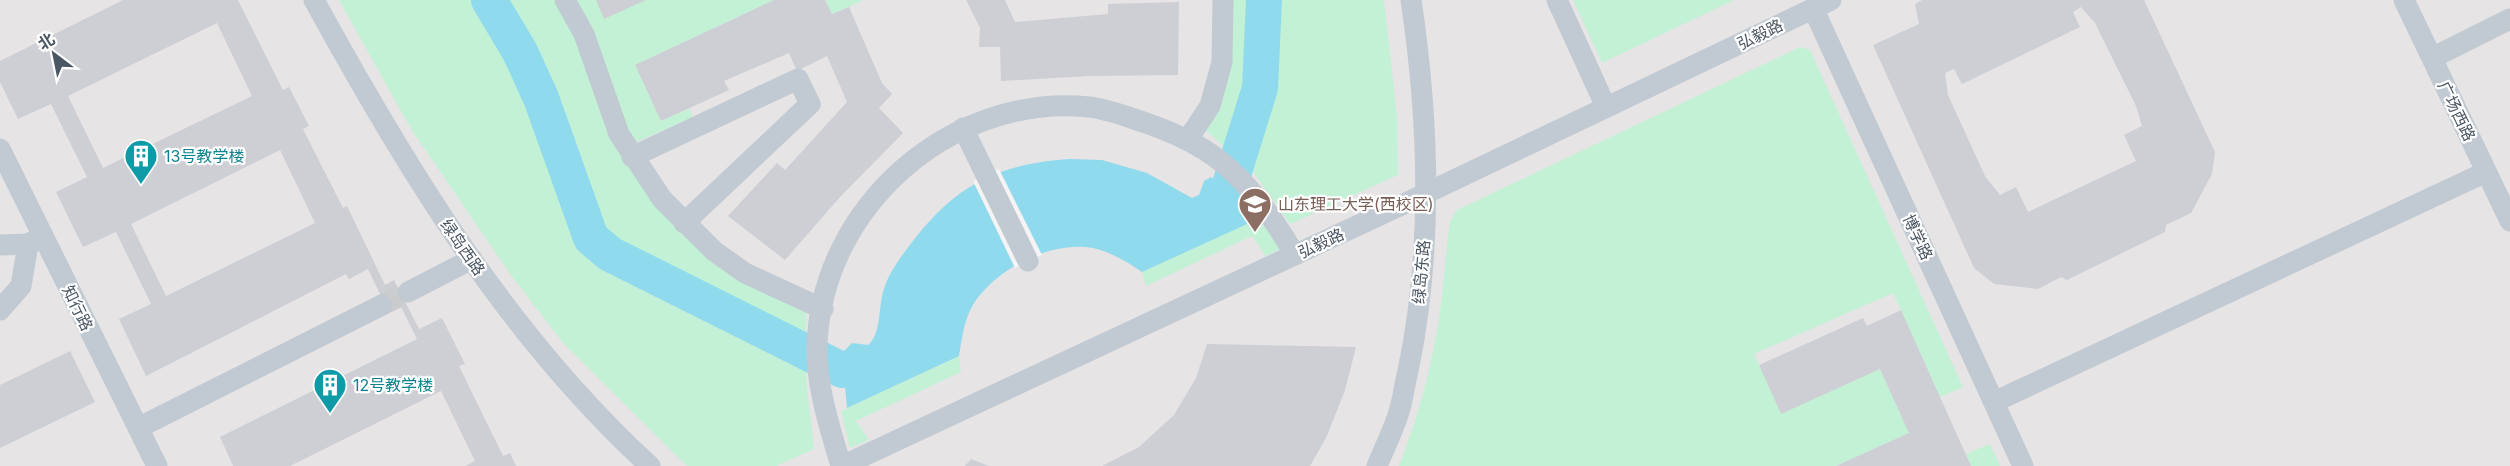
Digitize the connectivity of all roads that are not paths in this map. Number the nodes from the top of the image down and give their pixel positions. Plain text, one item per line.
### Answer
1 (314, 0) edge
2 (565, 0) edge
3 (1223, 0) edge
4 (1411, 0) edge
5 (1557, 0) edge
6 (2404, 0) edge
7 (1822, 4) edge
8 (2510, 19) edge
9 (2432, 58) junction
10 (1606, 107) junction
11 (963, 128) junction
12 (1188, 139) junction
13 (0, 149) edge
14 (632, 157) junction
15 (2486, 172) junction
16 (1424, 195) junction
17 (2510, 221) edge
18 (684, 223) junction
19 (35, 240) junction
20 (0, 245) edge
21 (1295, 255) junction
22 (472, 259) junction
23 (1028, 261) dead end
24 (408, 292) tunnel mouth
25 (382, 305) tunnel mouth
26 (823, 309) junction
27 (0, 310) edge
28 (1994, 402) junction
29 (138, 428) junction
30 (157, 466) edge
31 (650, 466) edge
32 (841, 466) edge
33 (1377, 466) edge
34 (2023, 466) edge

1 - 22 street, 绿岛西路
2 - 14 street
3 - 12 street
4 - 16 street, 绿岛东路
5 - 10 street
6 - 9 street, 广场西路
7 - 10 street, 弘毅路
7 - 28 street, 博学路
8 - 9 street
9 - 15 street, 广场西路
10 - 16 street, 弘毅路
11 - 12 street
11 - 23 street
11 - 26 street
12 - 21 street
13 - 19 street, 知行路
14 - 18 street
14 - 18 street
15 - 17 street, 广场西路
15 - 28 street
16 - 21 street, 弘毅路
16 - 33 street, 绿岛东路
18 - 26 street
19 - 20 street
19 - 27 street
19 - 29 street, 知行路
21 - 32 street, 弘毅路
22 - 24 street
22 - 31 street, 绿岛西路
25 - 29 street
26 - 32 street
28 - 34 street, 博学路
29 - 30 street, 知行路

